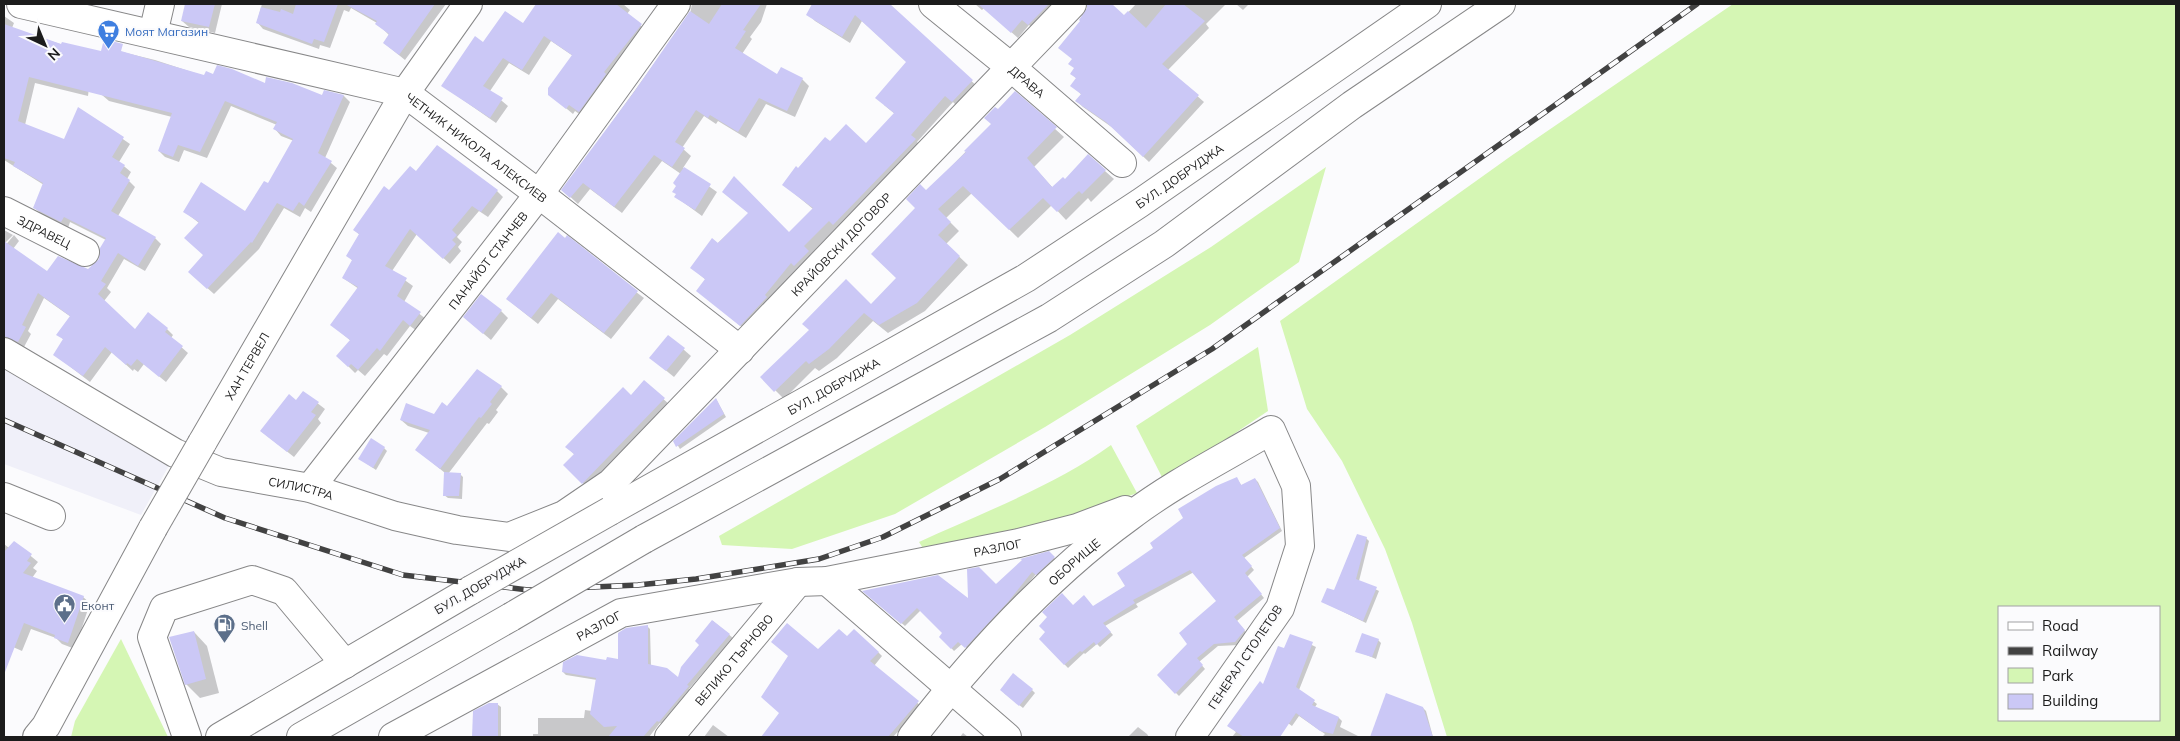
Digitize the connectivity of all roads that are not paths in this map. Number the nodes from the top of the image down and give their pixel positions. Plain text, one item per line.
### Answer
1 (21, 4) edge
2 (160, 4) edge
3 (468, 4) edge
4 (676, 4) edge
5 (933, 4) edge
6 (1072, 4) edge
7 (1501, 4) edge
8 (1423, 5) edge
9 (153, 34) junction
10 (1012, 68) junction
11 (405, 93) junction
12 (1122, 163) dead end
13 (540, 194) junction
14 (4, 211) edge
15 (85, 252) dead end
16 (740, 350) junction
17 (4, 352) edge
18 (1271, 430) joint
19 (611, 483) joint
20 (310, 488) junction
21 (1163, 495) junction
22 (4, 497) edge
23 (51, 516) dead end
24 (827, 581) junction
25 (798, 582) junction
26 (345, 664) junction
27 (311, 684) junction
28 (950, 688) junction
29 (330, 721) junction
30 (37, 737) edge
31 (187, 737) edge
32 (220, 737) edge
33 (301, 737) edge
34 (393, 737) edge
35 (669, 737) edge
36 (912, 737) edge
37 (1007, 737) edge
38 (1190, 737) edge

1 - 9 street, ЧЕТНИК НИКОЛА АЛЕКСИЕВ
2 - 9 street
3 - 11 street, ХАН ТЕРВЕЛ
4 - 13 street, ПАНАЙОТ СТАНЧЕВ
5 - 10 street, ДРАВА
6 - 10 street, КРАЙОВСКИ ДОГОВОР
7 - 29 street, bridge
8 - 26 street, БУЛ. ДОБРУДЖА, bridge
9 - 11 street, ЧЕТНИК НИКОЛА АЛЕКСИЕВ
10 - 12 street, ДРАВА
10 - 16 street, КРАЙОВСКИ ДОГОВОР
11 - 13 street, ЧЕТНИК НИКОЛА АЛЕКСИЕВ
11 - 30 street, ХАН ТЕРВЕЛ, bridge
13 - 16 street, ЧЕТНИК НИКОЛА АЛЕКСИЕВ
13 - 20 street, ПАНАЙОТ СТАНЧЕВ
14 - 15 street, ЗДРАВЕЦ
16 - 19 street, КРАЙОВСКИ ДОГОВОР
17 - 20 street, СИЛИСТРА
18 - 21 street, ОБОРИЩЕ
18 - 38 street, ГЕНЕРАЛ СТОЛЕТОВ
19 - 20 street, СИЛИСТРА
21 - 24 street, РАЗЛОГ
21 - 28 street, ОБОРИЩЕ
22 - 23 street
24 - 25 street, РАЗЛОГ
24 - 28 street
25 - 34 street, РАЗЛОГ
25 - 35 street, ВЕЛИКО ТЪРНОВО
26 - 27 street, БУЛ. ДОБРУДЖА
26 - 31 street
27 - 29 street
27 - 32 street, БУЛ. ДОБРУДЖА
28 - 36 street, ОБОРИЩЕ
28 - 37 street
29 - 33 street

